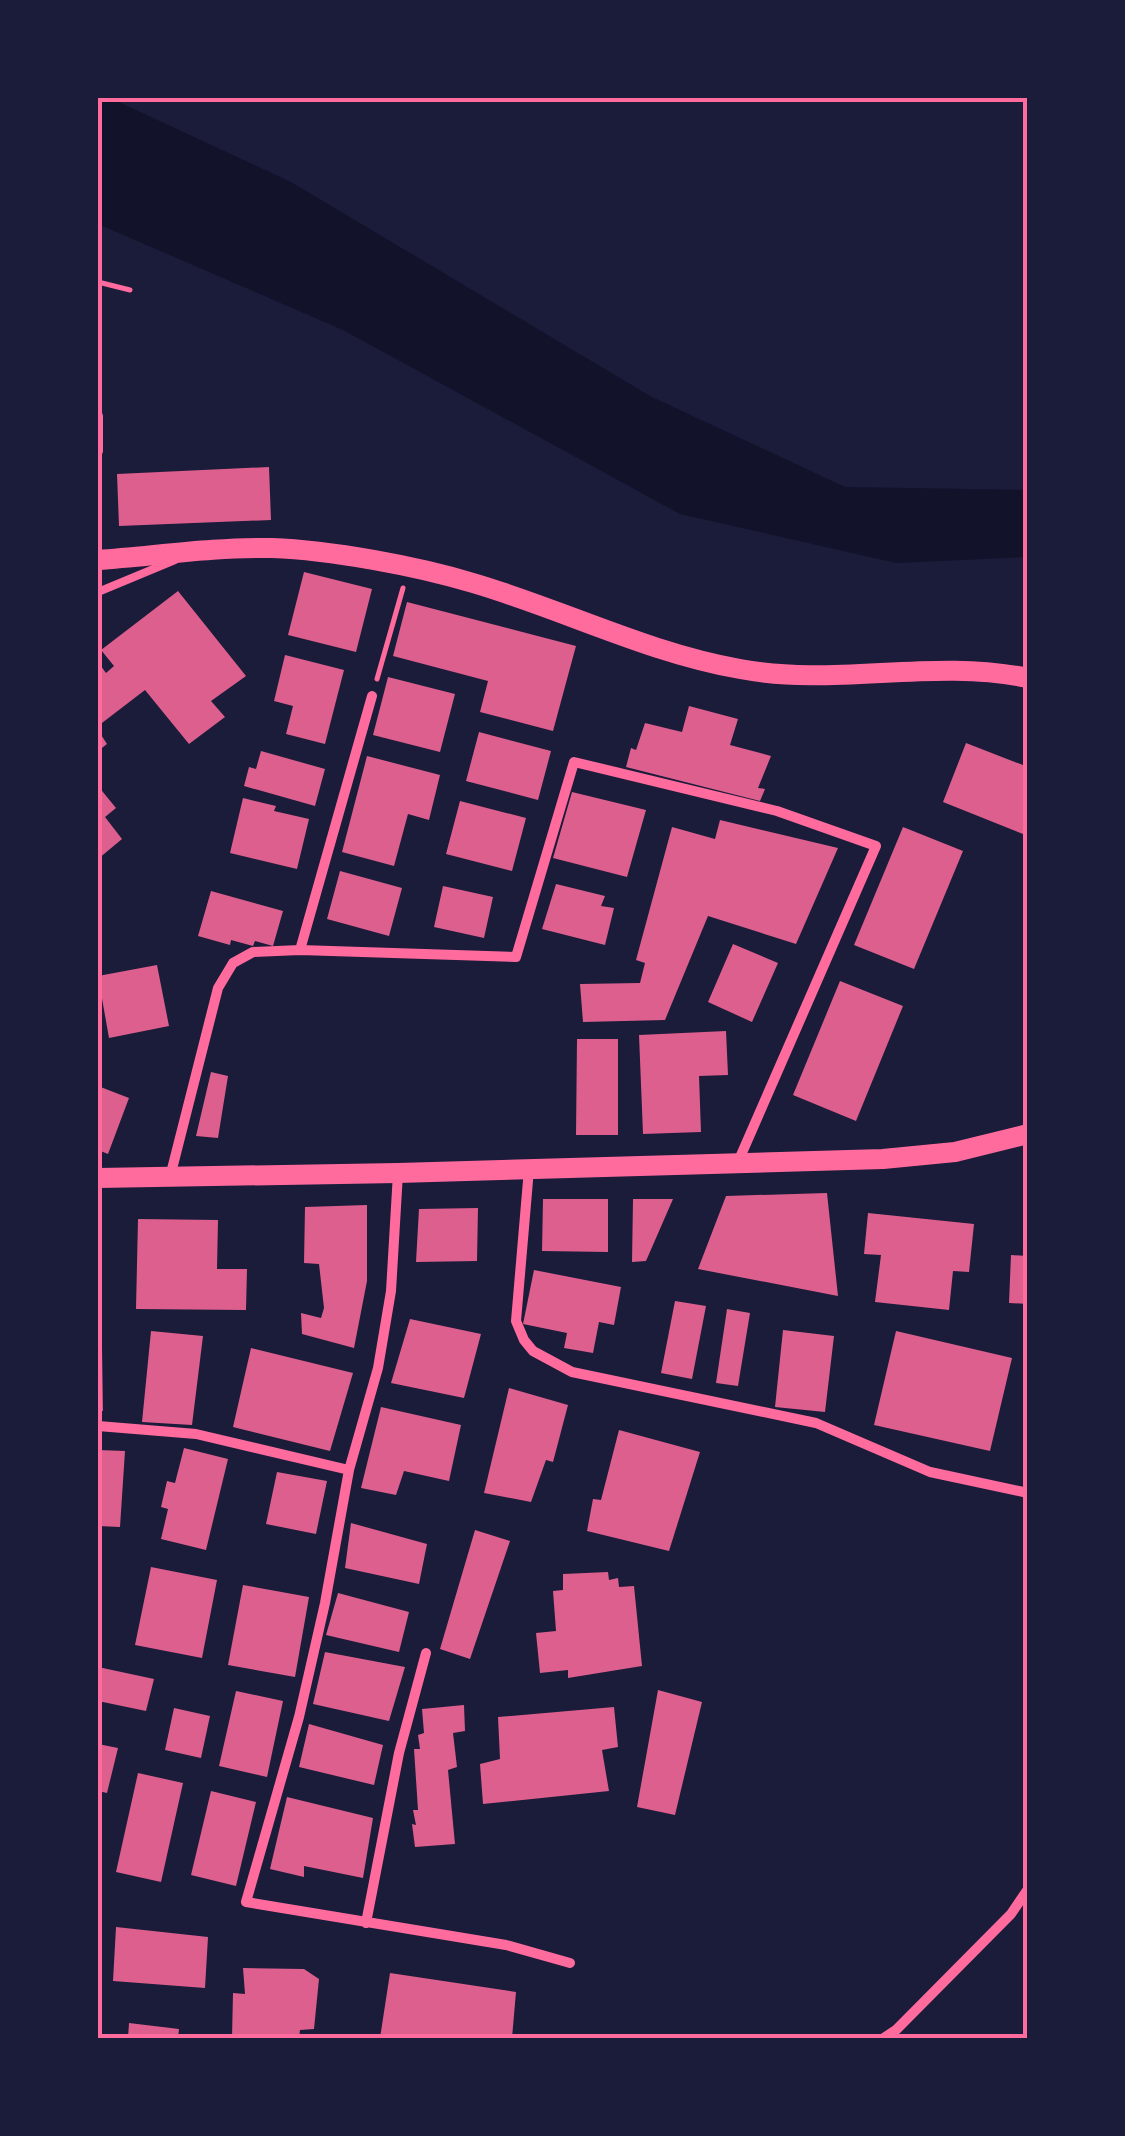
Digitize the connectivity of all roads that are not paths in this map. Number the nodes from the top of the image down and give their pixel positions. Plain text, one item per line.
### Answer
1 (98, 416) edge
2 (98, 451) edge
3 (193, 552) junction
4 (98, 560) edge
5 (98, 592) edge
6 (1028, 678) edge
7 (372, 696) road end
8 (300, 950) junction
9 (1028, 1134) edge
10 (738, 1163) junction
11 (529, 1169) junction
12 (398, 1173) junction
13 (170, 1177) junction
14 (98, 1178) edge
15 (98, 1426) edge
16 (349, 1470) junction
17 (1028, 1493) edge
18 (426, 1653) dead end
19 (1028, 1890) edge
20 (366, 1923) junction
21 (570, 1963) dead end
22 (884, 2038) edge

1 - 2 street
3 - 4 main road
3 - 5 lane
3 - 6 main road
7 - 8 street
8 - 10 street
8 - 13 street
9 - 10 main road
10 - 11 main road
11 - 12 main road
11 - 17 street
12 - 13 main road
12 - 16 street
13 - 14 main road
15 - 16 street
16 - 20 street
18 - 20 street
19 - 22 street
20 - 21 street

